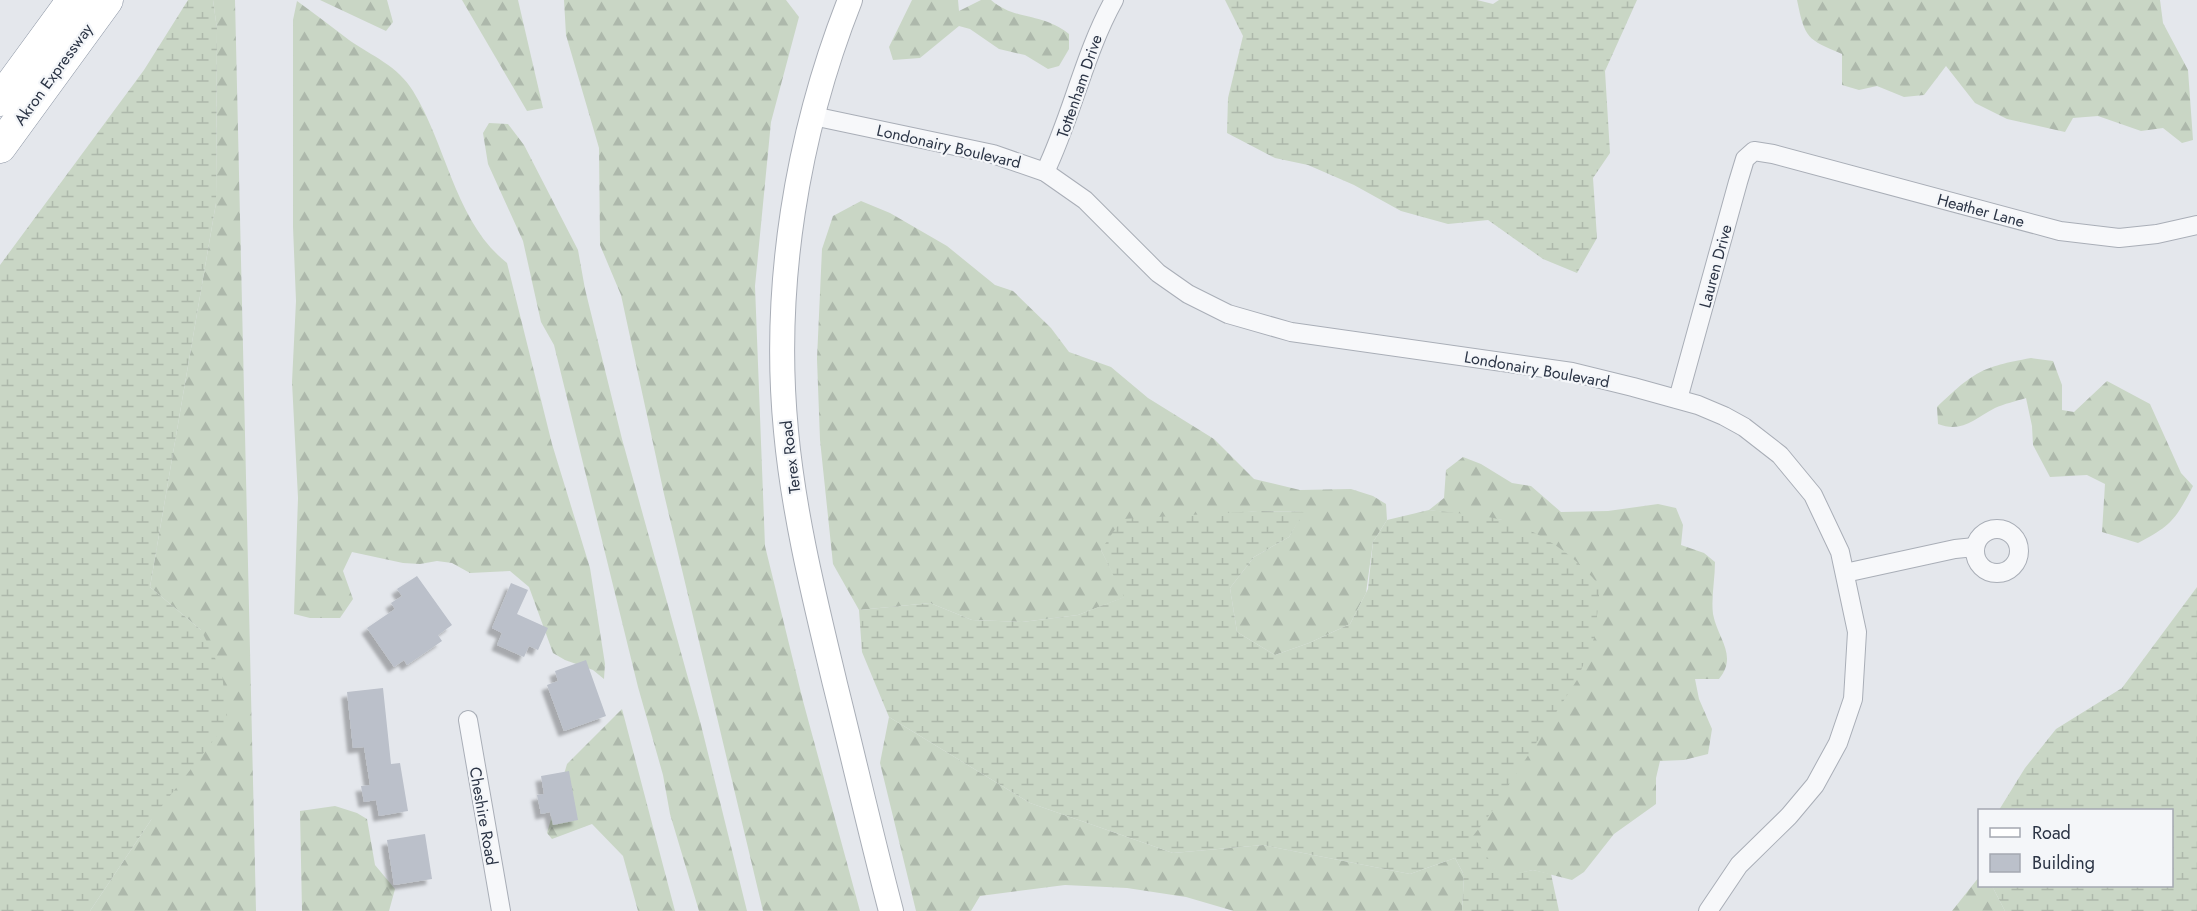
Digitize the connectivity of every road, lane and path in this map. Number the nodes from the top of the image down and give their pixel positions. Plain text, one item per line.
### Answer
1 (73, 0) edge
2 (107, 0) edge
3 (850, 0) edge
4 (1114, 0) edge
5 (0, 100) edge
6 (813, 116) junction
7 (0, 147) edge
8 (1769, 153) joint
9 (1045, 172) junction
10 (2197, 225) edge
11 (1678, 399) junction
12 (1975, 548) dead end
13 (1845, 573) junction
14 (468, 720) dead end
15 (501, 911) edge
16 (891, 911) edge
17 (1708, 911) edge

1 - 5 highway, Akron Expressway
2 - 7 highway, Akron Expressway
3 - 6 main road, Terex Road
4 - 9 street, Tottenham Drive
6 - 9 street, Londonairy Boulevard
6 - 16 main road, Terex Road
8 - 10 street, Heather Lane
8 - 11 street, Lauren Drive
9 - 11 street, Londonairy Boulevard
11 - 13 street, Londonairy Boulevard
12 - 13 street
13 - 17 street, Londonairy Boulevard
14 - 15 street, Cheshire Road

